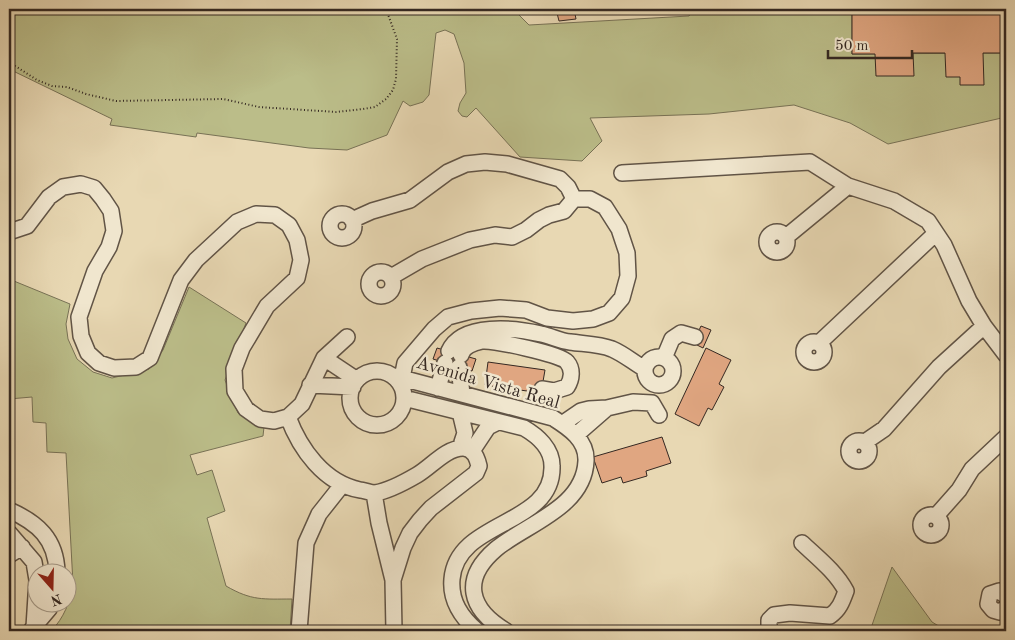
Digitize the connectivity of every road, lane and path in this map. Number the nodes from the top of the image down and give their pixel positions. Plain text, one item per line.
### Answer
1 (386, 9) edge
2 (9, 62) edge
3 (622, 173) dead end
4 (848, 186) junction
5 (574, 199) junction
6 (352, 220) dead end
7 (9, 232) edge
8 (936, 233) junction
9 (786, 237) dead end
10 (391, 277) dead end
11 (984, 326) junction
12 (508, 328) junction
13 (483, 335) junction
14 (347, 337) dead end
15 (694, 337) dead end
16 (819, 343) dead end
17 (509, 345) junction
18 (1006, 354) edge
19 (324, 358) junction
20 (664, 358) junction
21 (453, 362) junction
22 (645, 369) junction
23 (403, 378) junction
24 (355, 383) junction
25 (310, 385) junction
26 (438, 388) junction
27 (542, 389) dead end
28 (462, 394) junction
29 (404, 398) junction
30 (460, 412) junction
31 (659, 415) dead end
32 (288, 416) junction
33 (585, 418) junction
34 (498, 422) junction
35 (562, 424) junction
36 (576, 435) junction
37 (1006, 437) edge
38 (865, 442) dead end
39 (468, 449) junction
40 (342, 485) junction
41 (374, 493) junction
42 (9, 510) edge
43 (936, 516) dead end
44 (509, 521) junction
45 (523, 532) junction
46 (9, 533) edge
47 (802, 543) dead end
48 (22, 547) junction
49 (9, 555) edge
50 (56, 562) edge
51 (393, 580) junction
52 (1006, 593) edge
53 (1006, 608) edge
54 (46, 612) edge
55 (32, 629) edge
56 (299, 631) edge
57 (394, 631) edge
58 (477, 631) edge
59 (506, 631) edge
60 (769, 631) edge

1 - 2 path
3 - 4 street
4 - 8 street
4 - 9 street
5 - 6 street
5 - 10 street
5 - 23 street
7 - 32 street
8 - 11 street
8 - 16 street
11 - 18 street
11 - 38 street
12 - 13 street
12 - 17 street
12 - 22 street
13 - 17 street
13 - 21 street
14 - 19 street
15 - 20 street
17 - 27 street
19 - 24 street
19 - 25 street
20 - 22 street
20 - 22 street
21 - 26 street
21 - 28 street
23 - 24 street
23 - 26 street, Avenida Vista Real
23 - 29 street
24 - 25 street
24 - 29 street
25 - 32 street
26 - 28 street, Avenida Vista Real
28 - 35 street, Avenida Vista Real
29 - 30 street, Avenida Vista Real
30 - 34 street, Avenida Vista Real
30 - 39 street
31 - 33 street
32 - 40 street
33 - 35 street
33 - 36 street
34 - 39 street
34 - 44 street, Avenida Vista Real
35 - 36 street, Avenida Vista Real
36 - 45 street, Avenida Vista Real
37 - 43 street
39 - 41 street
39 - 51 street
40 - 41 street
40 - 56 street
41 - 51 street
42 - 50 street
44 - 45 street
44 - 58 street, Avenida Vista Real
45 - 59 street, Avenida Vista Real
46 - 48 street
47 - 60 street
48 - 49 street
48 - 55 street
51 - 57 street
52 - 53 street
54 - 55 street

